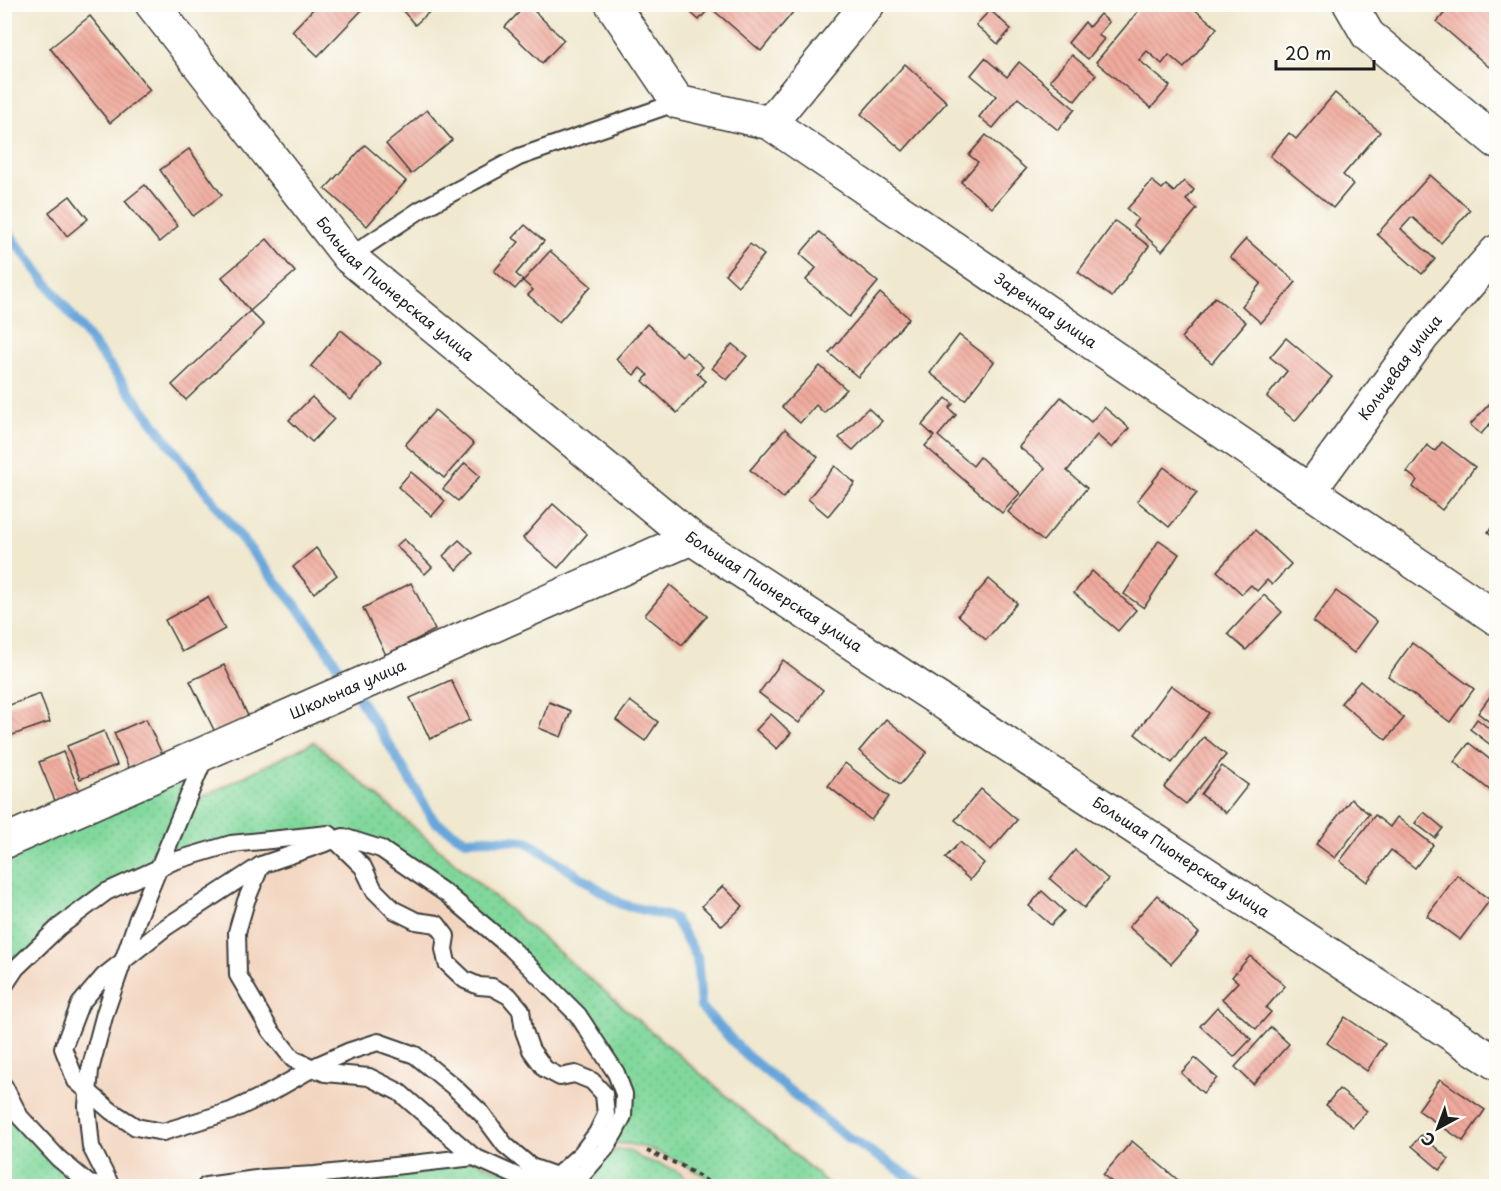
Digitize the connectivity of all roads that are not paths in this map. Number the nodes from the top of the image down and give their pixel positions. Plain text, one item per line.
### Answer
1 (152, 4) edge
2 (612, 4) edge
3 (868, 4) edge
4 (1350, 4) edge
5 (678, 102) junction
6 (770, 123) junction
7 (1497, 141) edge
8 (1497, 252) edge
9 (349, 257) junction
10 (1310, 490) junction
11 (691, 538) junction
12 (1497, 618) edge
13 (206, 753) junction
14 (335, 840) junction
15 (4, 842) edge
16 (261, 865) junction
17 (158, 869) junction
18 (123, 961) junction
19 (4, 986) edge
20 (1497, 1063) edge
21 (313, 1068) junction
22 (4, 1086) edge
23 (88, 1091) junction
24 (474, 1157) junction
25 (555, 1176) junction
26 (101, 1186) edge
27 (111, 1186) edge
28 (206, 1186) edge

1 - 9 street, Большая Пионерская улица
2 - 5 street
3 - 6 street
4 - 7 street
5 - 6 street, Заречная улица
5 - 9 lane
6 - 10 street, Заречная улица
8 - 10 street, Кольцевая улица
9 - 11 street, Большая Пионерская улица
10 - 12 street, Заречная улица
11 - 13 street, Школьная улица
11 - 20 street, Большая Пионерская улица
13 - 15 street, Школьная улица
13 - 17 lane
14 - 16 lane
14 - 17 lane
14 - 25 lane
14 - 25 lane
16 - 18 lane
16 - 21 lane
17 - 18 lane
17 - 19 lane
18 - 23 lane
18 - 23 lane
21 - 23 lane
21 - 24 lane
21 - 25 lane
22 - 26 lane
23 - 27 lane
24 - 25 lane
24 - 28 lane

